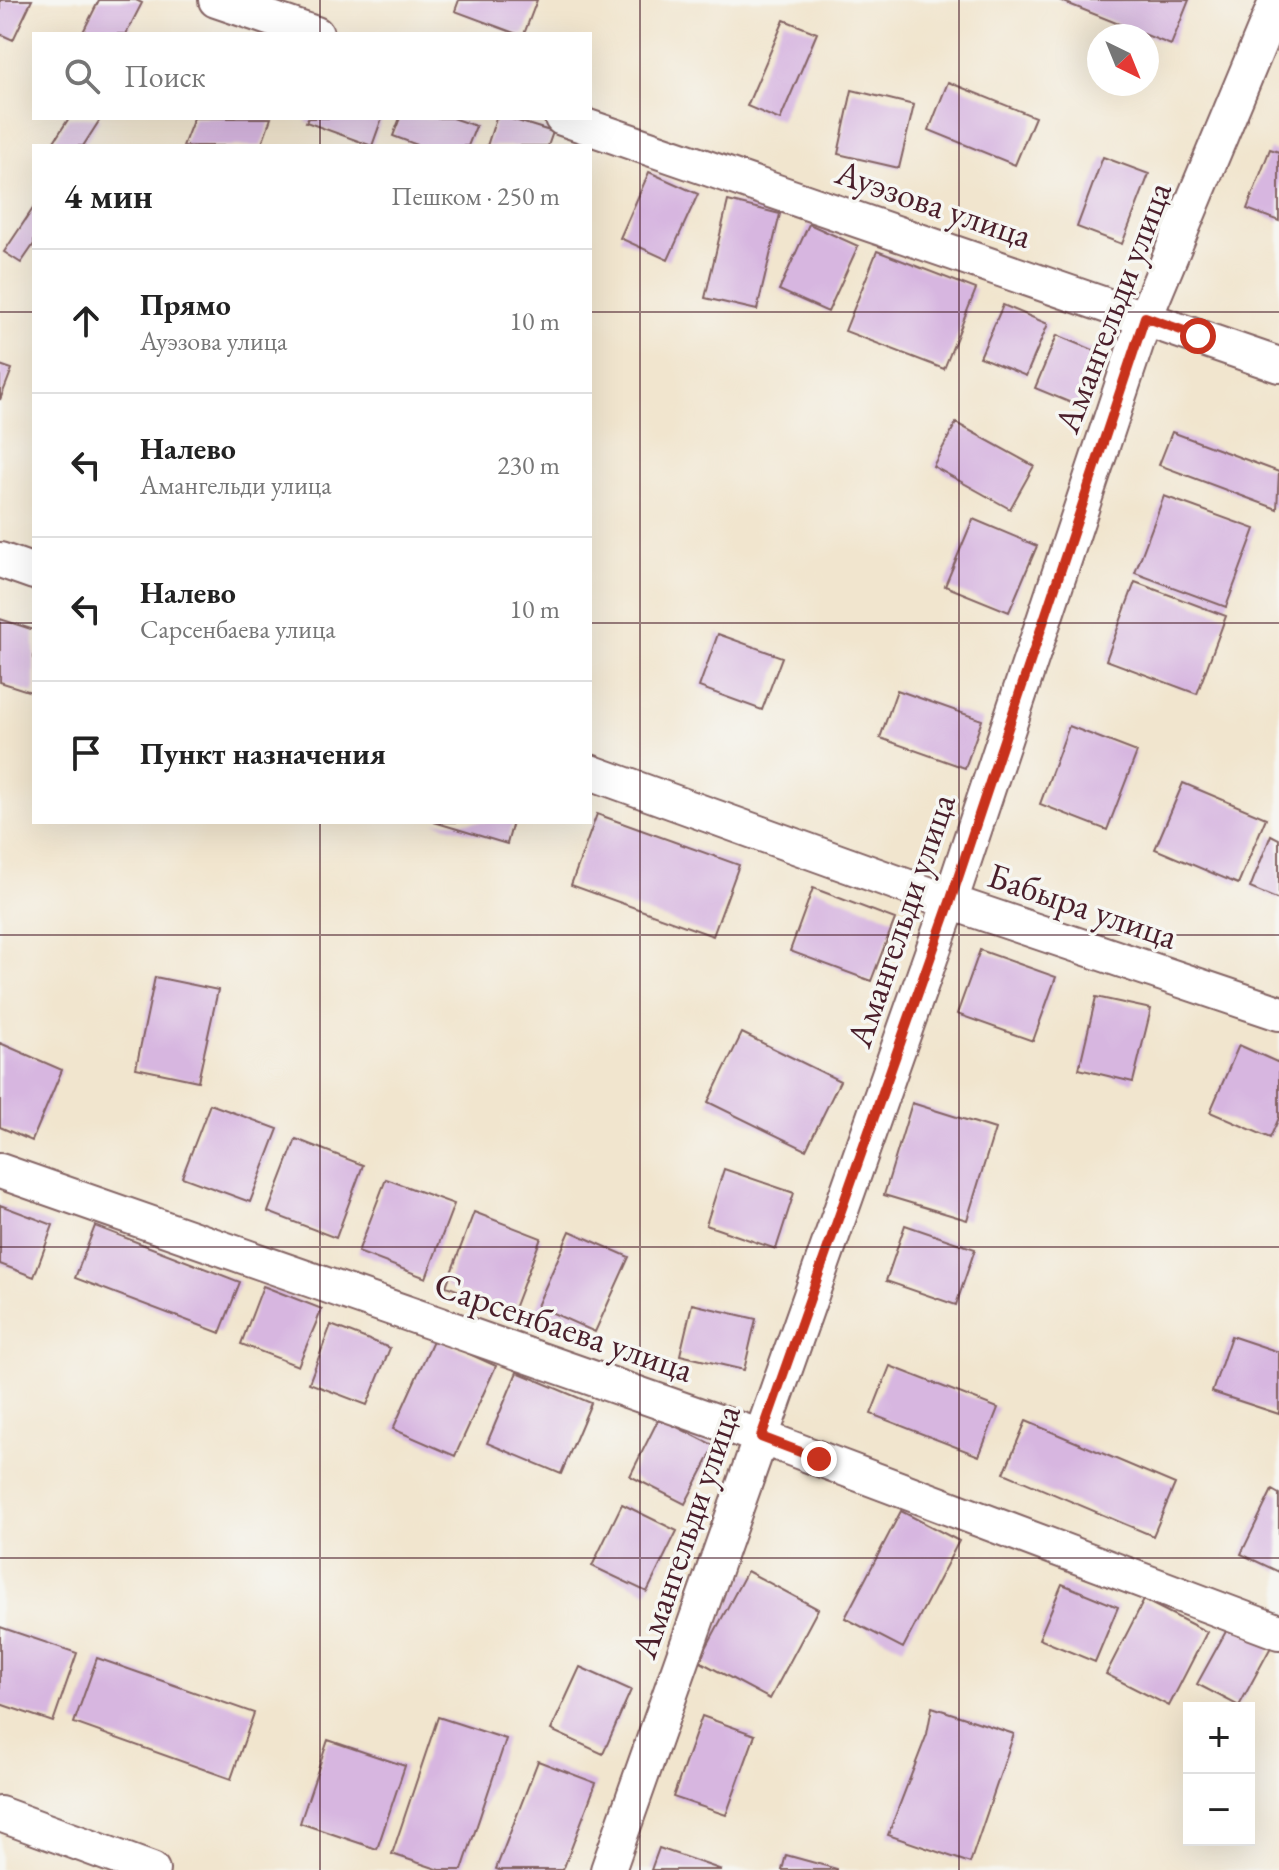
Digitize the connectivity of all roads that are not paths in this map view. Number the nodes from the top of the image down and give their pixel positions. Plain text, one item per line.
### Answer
1 (216, 0) edge
2 (1277, 0) edge
3 (310, 32) edge
4 (568, 120) edge
5 (1145, 317) junction
6 (1279, 365) edge
7 (0, 560) edge
8 (32, 571) edge
9 (592, 773) edge
10 (950, 902) junction
11 (1279, 1013) edge
12 (0, 1171) edge
13 (761, 1437) junction
14 (1279, 1632) edge
15 (0, 1814) edge
16 (152, 1870) edge
17 (608, 1870) edge

1 - 3 street
2 - 5 street, Амангельди улица
4 - 5 street, Ауэзова улица
5 - 6 street, Ауэзова улица
5 - 10 street, Амангельди улица
7 - 8 street
9 - 10 street, Бабыра улица
10 - 11 street, Бабыра улица
10 - 13 street, Амангельди улица
12 - 13 street, Сарсенбаева улица
13 - 14 street, Сарсенбаева улица
13 - 17 street, Амангельди улица
15 - 16 street

